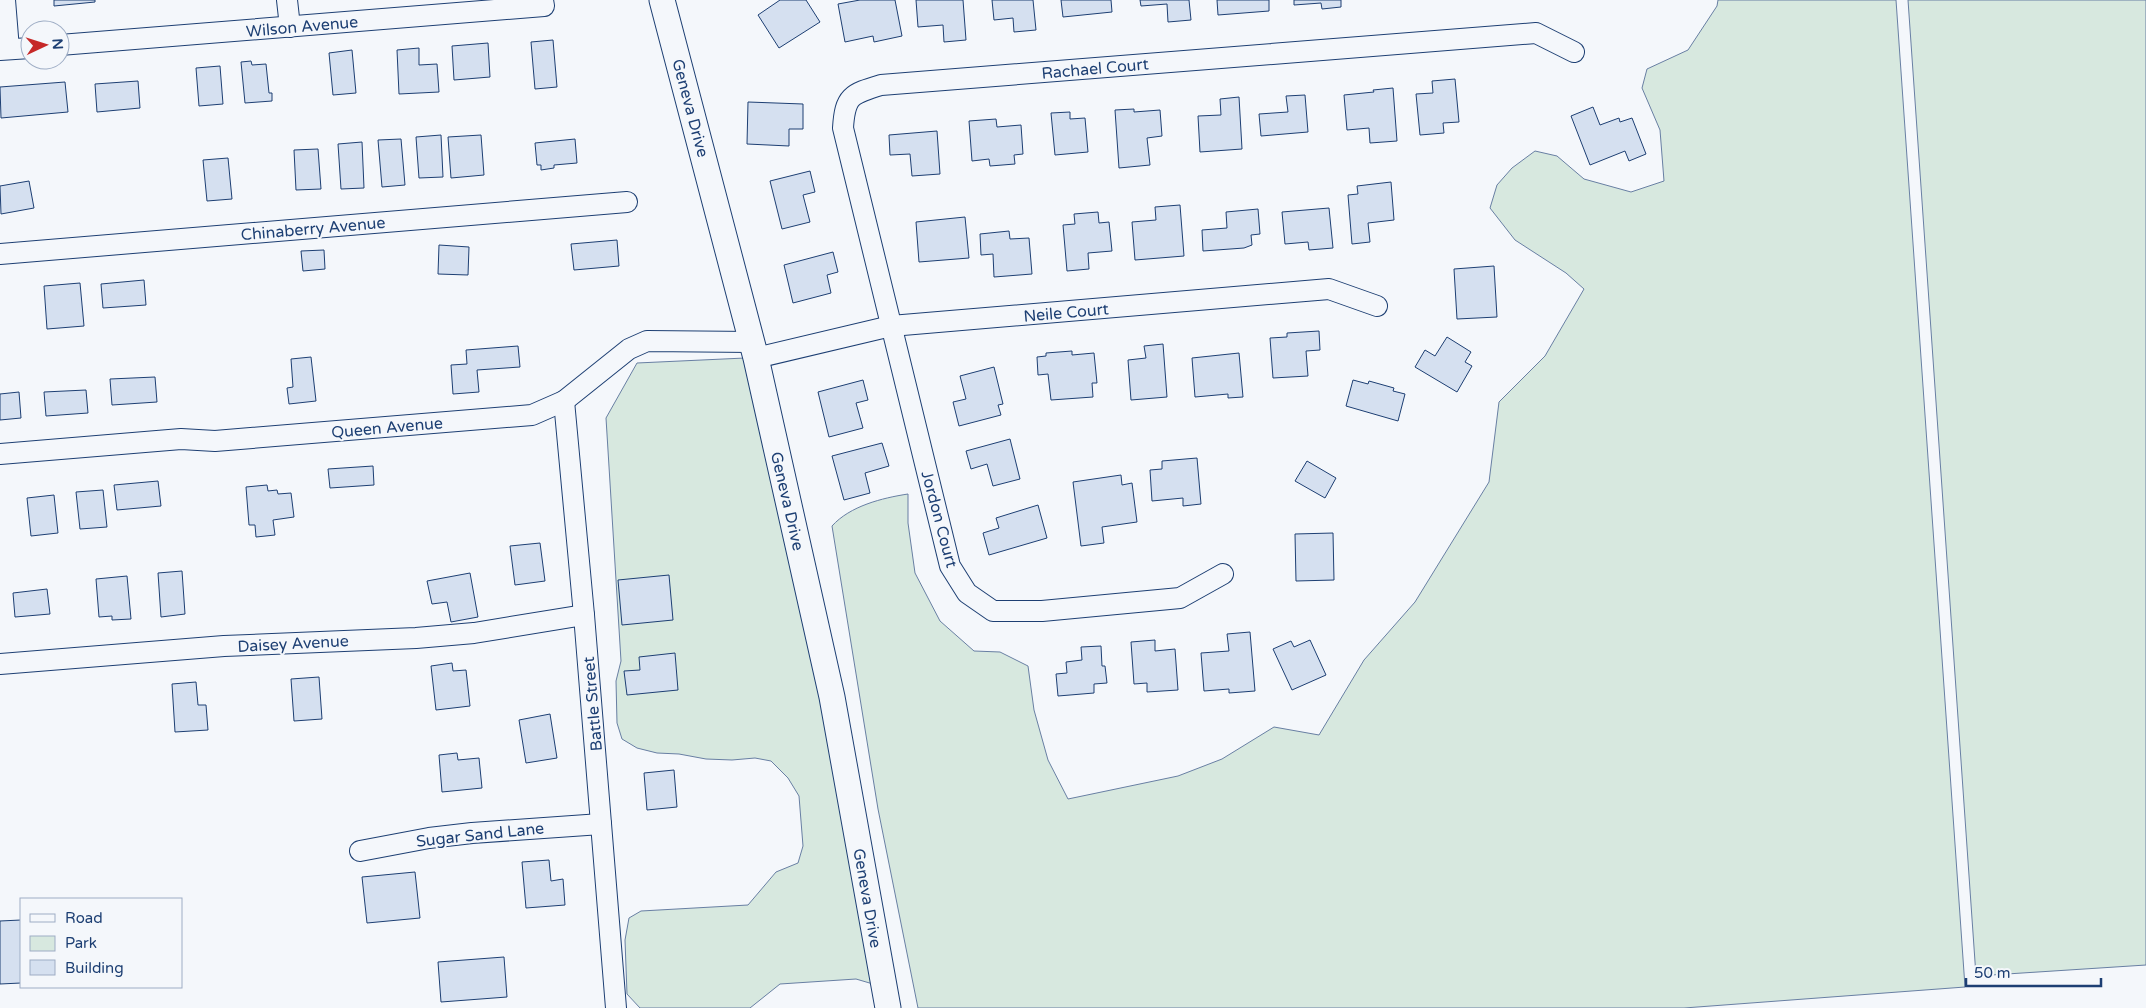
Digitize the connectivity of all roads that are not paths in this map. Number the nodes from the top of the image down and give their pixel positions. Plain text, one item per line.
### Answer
1 (5, 0) edge
2 (287, 0) edge
3 (662, 0) edge
4 (543, 3) edge
5 (290, 27) junction
6 (70, 44) edge
7 (20, 49) edge
8 (5, 50) edge
9 (1574, 52) dead end
10 (627, 202) dead end
11 (0, 254) edge
12 (1377, 306) dead end
13 (891, 326) junction
14 (754, 350) junction
15 (564, 401) junction
16 (0, 454) edge
17 (1223, 574) dead end
18 (584, 615) junction
19 (0, 664) edge
20 (601, 824) junction
21 (360, 850) dead end
22 (616, 1008) edge
23 (888, 1008) edge

1 - 8 street
2 - 5 street
3 - 14 main road, Geneva Drive
4 - 5 street, Wilson Avenue
5 - 6 street, Wilson Avenue
7 - 8 street
9 - 13 street, Rachael Court
10 - 11 street, Chinaberry Avenue
12 - 13 street, Neile Court
13 - 14 street, Neile Court
13 - 17 street, Jordon Court
14 - 15 street, Queen Avenue
14 - 23 main road, Geneva Drive
15 - 16 street, Queen Avenue
15 - 18 street, Battle Street
18 - 19 street, Daisey Avenue
18 - 20 street, Battle Street
20 - 21 street, Sugar Sand Lane
20 - 22 street, Battle Street

